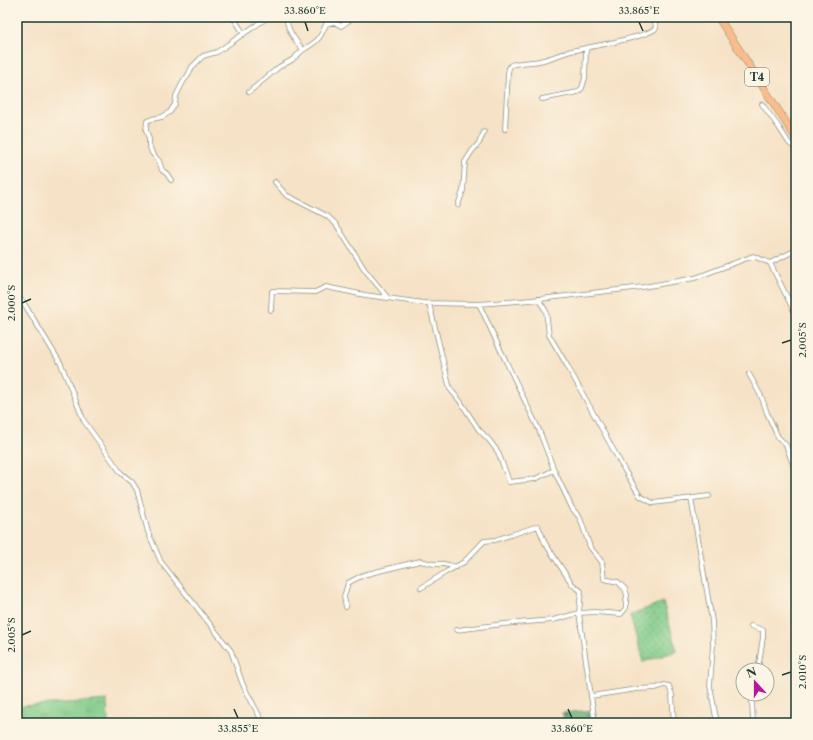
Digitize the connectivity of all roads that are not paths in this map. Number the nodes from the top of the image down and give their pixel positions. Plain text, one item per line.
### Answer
1 (233, 17) edge
2 (286, 17) edge
3 (354, 17) edge
4 (654, 17) edge
5 (718, 17) edge
6 (266, 18) edge
7 (244, 34) junction
8 (586, 48) junction
9 (303, 50) junction
10 (249, 92) dead end
11 (542, 99) dead end
12 (762, 104) dead end
13 (505, 129) dead end
14 (484, 132) dead end
15 (796, 138) edge
16 (796, 149) edge
17 (171, 180) dead end
18 (275, 182) dead end
19 (458, 205) dead end
20 (796, 250) edge
21 (770, 263) junction
22 (17, 294) edge
23 (388, 298) junction
24 (538, 300) junction
25 (429, 303) junction
26 (479, 304) junction
27 (272, 310) dead end
28 (796, 315) edge
29 (749, 374) dead end
30 (554, 470) junction
31 (796, 473) edge
32 (709, 496) dead end
33 (691, 498) junction
34 (439, 564) junction
35 (456, 567) junction
36 (446, 572) junction
37 (421, 588) dead end
38 (346, 607) dead end
39 (579, 613) junction
40 (750, 626) dead end
41 (457, 630) dead end
42 (759, 662) edge
43 (591, 696) junction
44 (752, 702) edge
45 (796, 719) edge
46 (264, 723) edge
47 (595, 723) edge
48 (674, 723) edge
49 (717, 723) edge
50 (753, 723) edge
51 (782, 723) edge

1 - 7 street
2 - 9 street
3 - 9 street
4 - 8 street
5 - 15 highway, T4
6 - 7 street
7 - 17 street
8 - 11 street
8 - 13 street
9 - 10 street
12 - 16 street
14 - 19 street
18 - 23 street
20 - 21 street
21 - 24 street
21 - 28 street
22 - 46 street
23 - 25 street
23 - 27 street
24 - 26 street
24 - 33 street
25 - 26 street
25 - 30 street
26 - 30 street
29 - 31 street
30 - 39 street
32 - 33 street
33 - 49 street
34 - 35 street
34 - 36 street
34 - 38 street
35 - 36 street
35 - 39 street
36 - 37 street
39 - 41 street
39 - 43 street
40 - 42 street
43 - 47 street
43 - 48 street
44 - 50 street
45 - 51 street

